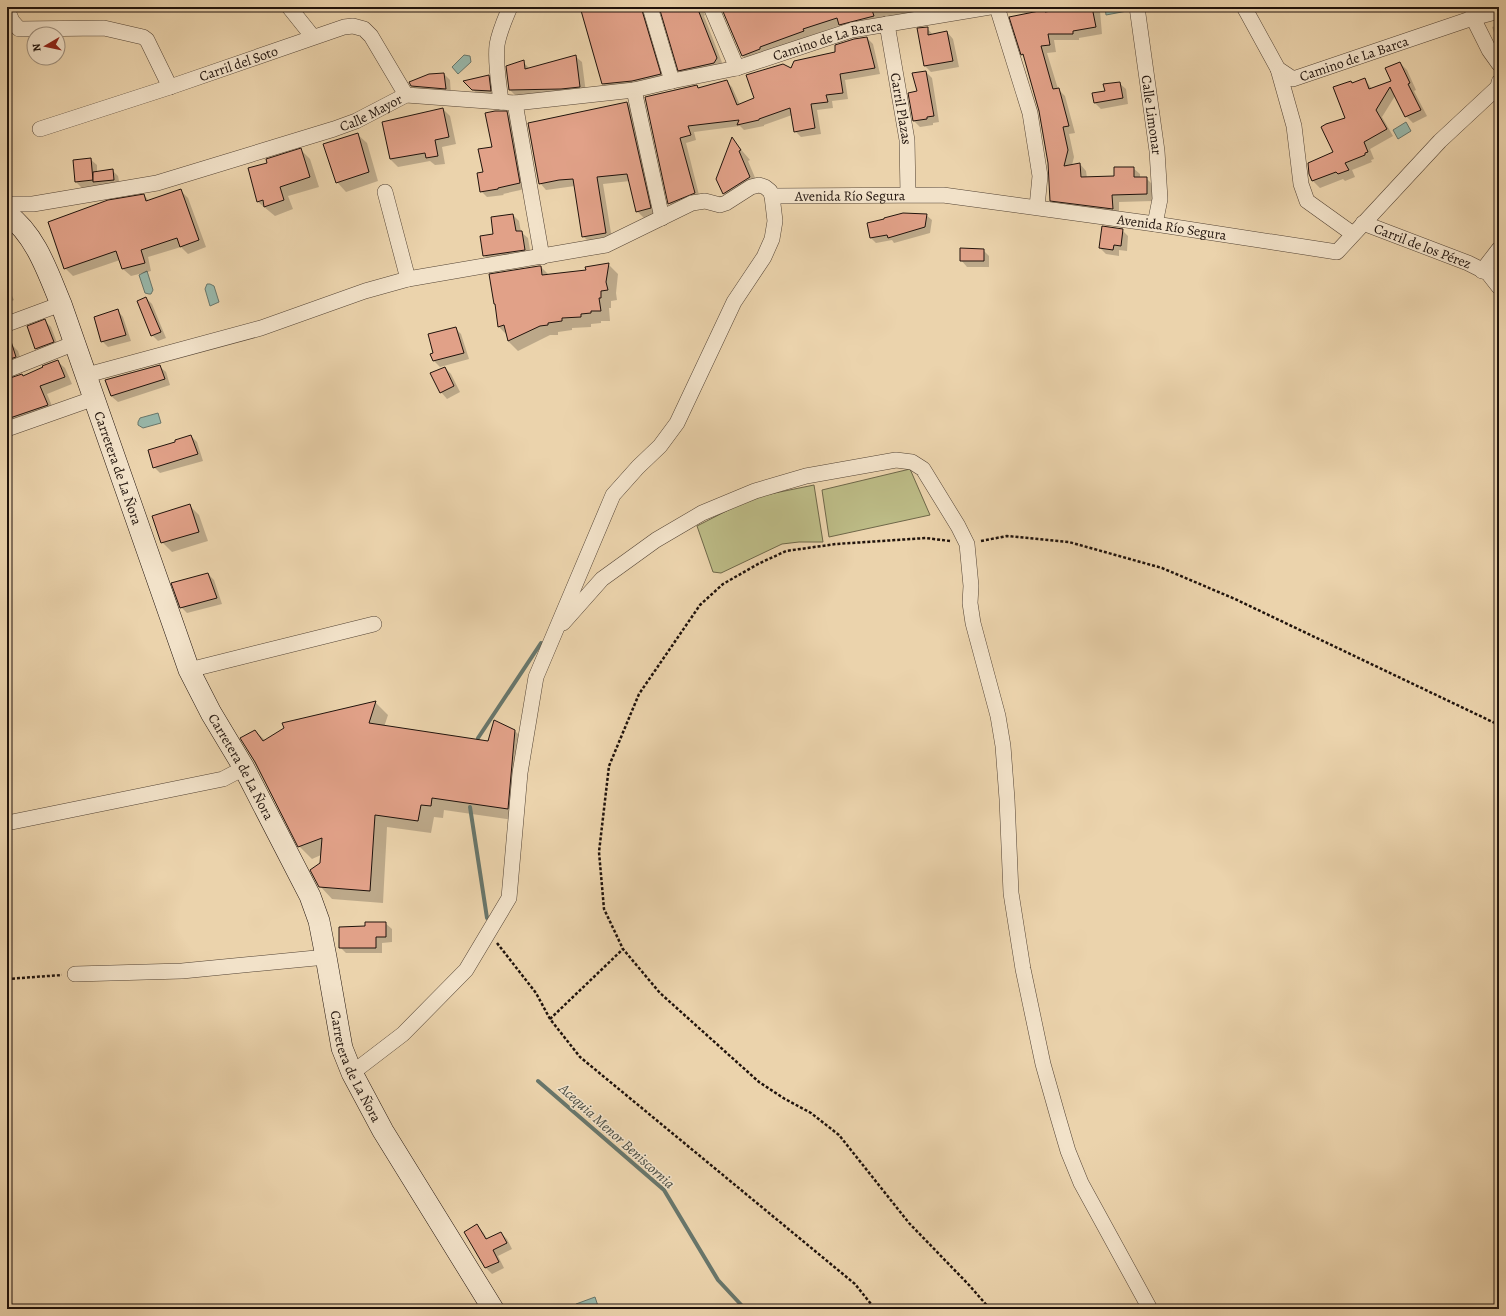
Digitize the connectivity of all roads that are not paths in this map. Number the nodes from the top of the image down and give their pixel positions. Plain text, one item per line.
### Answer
1 (289, 7) edge
2 (510, 7) edge
3 (650, 7) edge
4 (711, 7) edge
5 (990, 7) edge
6 (997, 7) edge
7 (1136, 7) edge
8 (1244, 7) edge
9 (7, 9) edge
10 (1499, 10) edge
11 (922, 13) edge
12 (1473, 13) edge
13 (886, 24) junction
14 (313, 37) junction
15 (1499, 64) edge
16 (738, 68) junction
17 (1278, 69) junction
18 (672, 81) junction
19 (1499, 82) edge
20 (170, 87) junction
21 (634, 90) junction
22 (406, 95) junction
23 (508, 102) junction
24 (40, 129) dead end
25 (385, 192) dead end
26 (908, 194) junction
27 (772, 196) junction
28 (7, 204) edge
29 (33, 204) junction
30 (1036, 207) junction
31 (7, 214) edge
32 (662, 218) junction
33 (1363, 223) junction
34 (1155, 224) junction
35 (1353, 234) junction
36 (34, 245) junction
37 (1499, 249) edge
38 (542, 257) junction
39 (1482, 271) junction
40 (408, 279) junction
41 (1499, 287) edge
42 (61, 304) junction
43 (7, 324) edge
44 (75, 343) junction
45 (7, 370) edge
46 (87, 375) junction
47 (95, 398) junction
48 (7, 430) edge
49 (374, 624) dead end
50 (554, 633) junction
51 (189, 670) junction
52 (244, 768) junction
53 (7, 823) edge
54 (326, 957) junction
55 (75, 974) road end
56 (352, 1074) junction
57 (493, 1309) edge
58 (1150, 1309) edge

1 - 14 street
2 - 23 street
3 - 18 street
4 - 16 street
5 - 11 street, Camino de La Barca
6 - 30 street
7 - 34 street, Calle Limonar
8 - 17 street, Camino de La Barca
9 - 20 street
10 - 12 street, Camino de La Barca
11 - 13 street, Camino de La Barca
12 - 15 street
12 - 17 street, Camino de La Barca
13 - 16 street, Camino de La Barca
13 - 26 street, Carril Plazas
14 - 20 street, Carril del Soto
14 - 22 street, Carril del Soto
16 - 18 street, Calle Mayor
17 - 35 street
18 - 21 street, Calle Mayor
19 - 33 street, Avenida Río Segura
20 - 24 street, Carril del Soto
21 - 23 street, Calle Mayor
21 - 32 street
22 - 23 street, Calle Mayor
22 - 29 street, Calle Mayor
23 - 38 street
25 - 40 street
26 - 27 street, Avenida Río Segura
26 - 30 street, Avenida Río Segura
27 - 32 street
27 - 50 street
28 - 29 street, Calle Mayor
29 - 36 street
30 - 34 street, Avenida Río Segura
31 - 36 main road, Carretera de La Ñora
32 - 38 street
33 - 35 street, Avenida Río Segura
33 - 39 street, Carril de los Pérez
34 - 35 street, Avenida Río Segura
36 - 42 main road, Carretera de La Ñora
37 - 39 street
38 - 40 street
39 - 41 street, Carril de los Pérez
40 - 46 street
42 - 43 street
42 - 44 main road, Carretera de La Ñora
44 - 45 street
44 - 46 main road, Carretera de La Ñora
46 - 47 main road, Carretera de La Ñora
47 - 48 street
47 - 51 main road, Carretera de La Ñora
49 - 51 street
50 - 56 street
50 - 58 street
51 - 52 main road, Carretera de La Ñora
52 - 53 street
52 - 54 main road, Carretera de La Ñora
54 - 55 street
54 - 56 main road, Carretera de La Ñora
56 - 57 main road, Carretera de La Ñora

